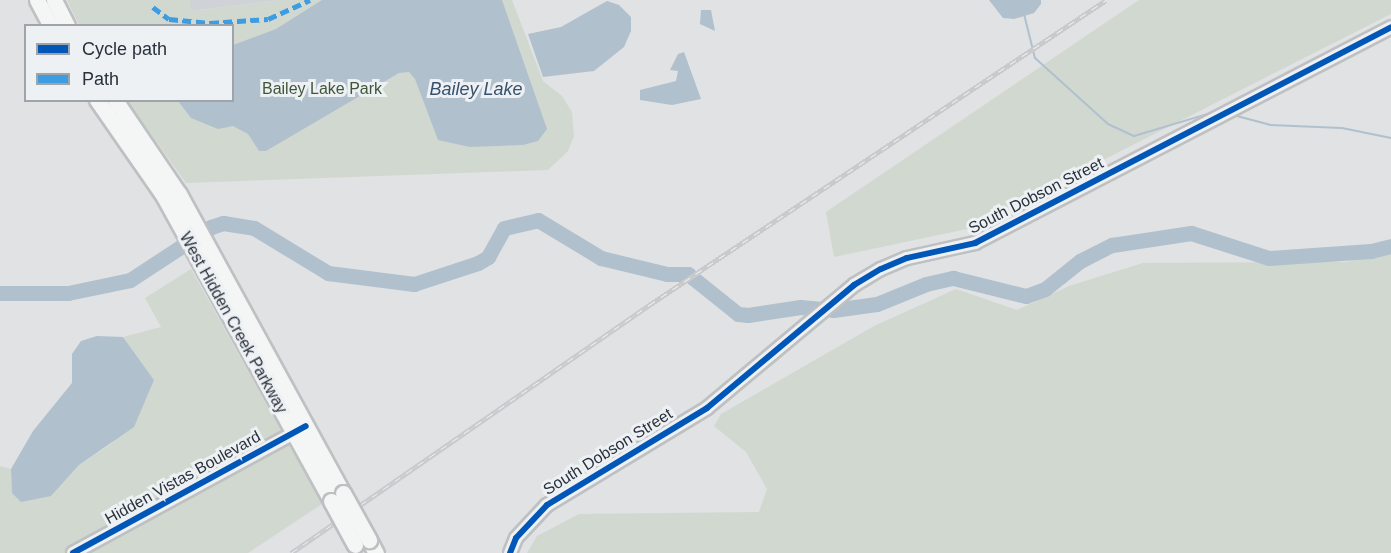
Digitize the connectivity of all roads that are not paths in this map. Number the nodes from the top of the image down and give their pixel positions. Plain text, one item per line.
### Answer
1 (37, 0) edge
2 (54, 0) edge
3 (50, 24) edge
4 (66, 24) edge
5 (1391, 27) edge
6 (99, 102) edge
7 (116, 102) edge
8 (131, 135) junction
9 (300, 429) junction
10 (365, 548) edge
11 (73, 553) edge
12 (510, 553) edge

1 - 3 main road
2 - 4 main road
5 - 12 street, South Dobson Street
6 - 8 main road, West Hidden Creek Parkway
7 - 8 main road, West Hidden Creek Parkway
8 - 9 main road, West Hidden Creek Parkway
9 - 10 main road, West Hidden Creek Parkway, bridge
9 - 11 street, Hidden Vistas Boulevard

